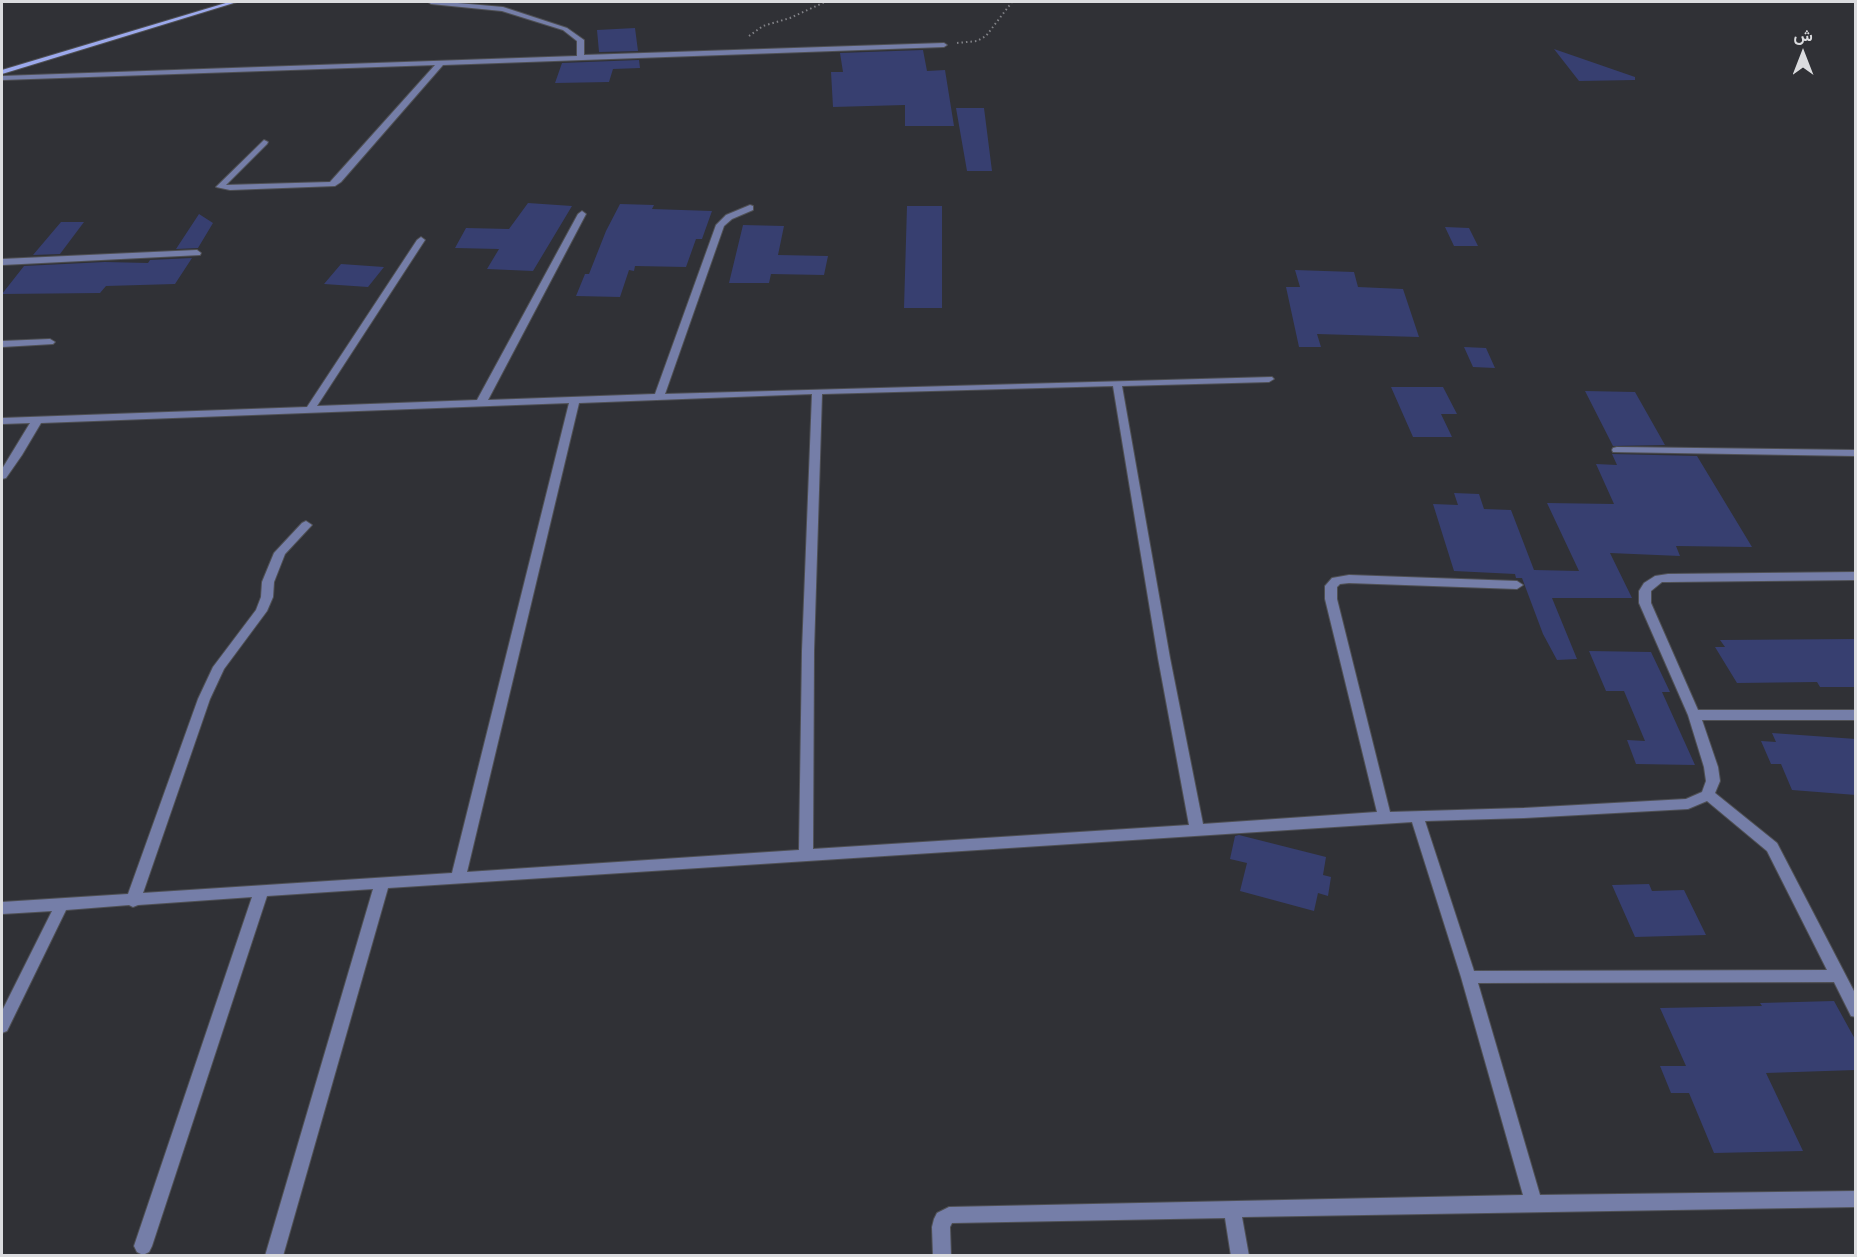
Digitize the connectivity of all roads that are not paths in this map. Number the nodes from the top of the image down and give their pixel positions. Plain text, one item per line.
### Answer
1 (234, 2) edge
2 (431, 2) edge
3 (944, 45) road end
4 (580, 59) junction
5 (441, 63) junction
6 (2, 72) edge
7 (2, 78) edge
8 (264, 142) dead end
9 (750, 208) dead end
10 (582, 214) dead end
11 (421, 240) dead end
12 (197, 253) dead end
13 (2, 262) edge
14 (50, 342) dead end
15 (2, 344) edge
16 (1269, 379) dead end
17 (1118, 383) junction
18 (817, 391) junction
19 (659, 397) junction
20 (575, 400) junction
21 (480, 403) junction
22 (310, 410) junction
23 (37, 420) junction
24 (2, 421) edge
25 (1617, 450) dead end
26 (1856, 453) edge
27 (2, 476) edge
28 (306, 525) dead end
29 (1856, 576) edge
30 (1517, 585) dead end
31 (1694, 715) junction
32 (1856, 715) edge
33 (1708, 795) junction
34 (1417, 817) junction
35 (1385, 818) junction
36 (1197, 830) junction
37 (806, 855) junction
38 (458, 878) junction
39 (382, 883) junction
40 (261, 892) junction
41 (134, 901) junction
42 (61, 906) junction
43 (2, 908) edge
44 (1838, 976) junction
45 (1469, 977) junction
46 (1856, 1011) edge
47 (2, 1026) edge
48 (1856, 1199) edge
49 (1533, 1203) junction
50 (1232, 1209) junction
51 (143, 1246) dead end
52 (274, 1256) edge
53 (942, 1256) edge
54 (1240, 1256) edge

1 - 6 street
2 - 4 street
3 - 4 street
4 - 5 street
5 - 7 street
5 - 8 street
9 - 19 street
10 - 21 street
11 - 22 street
12 - 13 street
14 - 15 street
16 - 17 street
17 - 18 street
17 - 36 street
18 - 19 street
18 - 37 street
19 - 20 street
20 - 21 street
20 - 38 street
21 - 22 street
22 - 23 street
23 - 24 street
23 - 27 street
25 - 26 street
28 - 41 street
29 - 31 street
30 - 35 street
31 - 32 street
31 - 33 street
33 - 34 street
33 - 44 street
34 - 35 street
34 - 45 street
35 - 36 street
36 - 37 street
37 - 38 street
38 - 39 street
39 - 40 street
39 - 52 street
40 - 41 street
40 - 51 street
41 - 42 street
42 - 43 street
42 - 47 street
44 - 45 street
44 - 46 street
45 - 49 street
48 - 49 street
49 - 50 street
50 - 53 street
50 - 54 street

